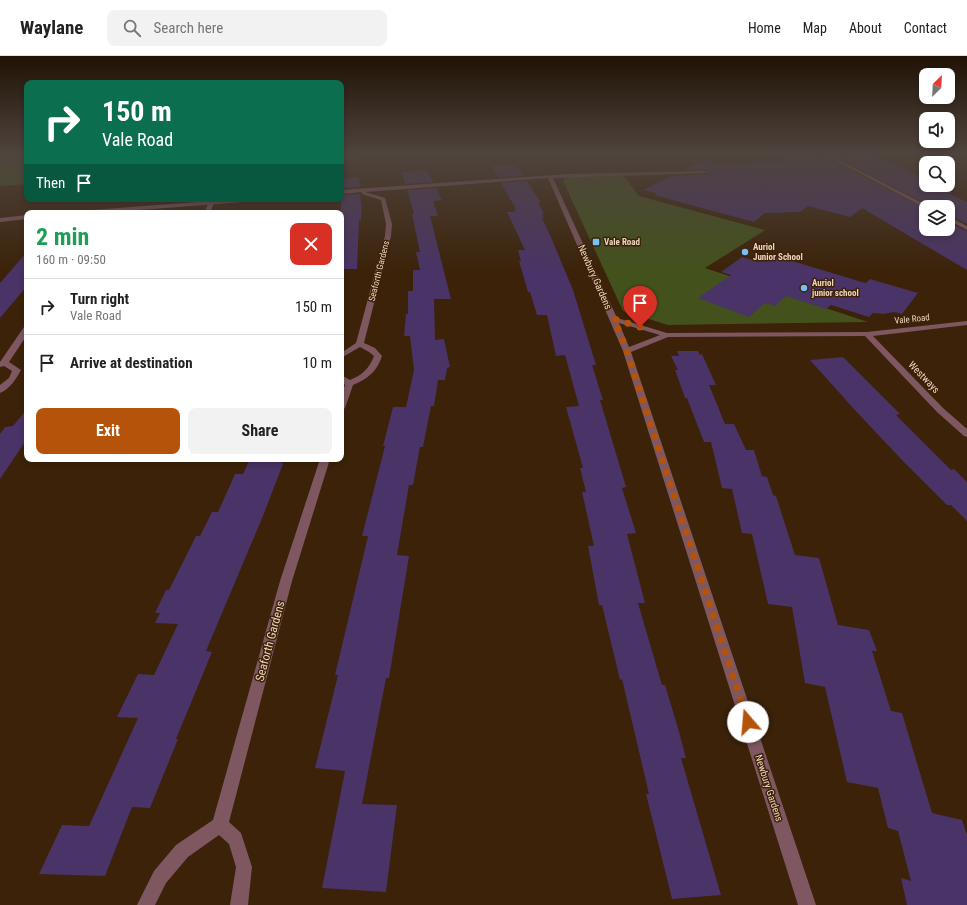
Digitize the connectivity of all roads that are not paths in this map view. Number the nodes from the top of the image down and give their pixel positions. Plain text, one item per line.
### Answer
1 (366, 194) edge
2 (392, 194) edge
3 (558, 194) edge
4 (901, 194) edge
5 (383, 199) junction
6 (222, 202) edge
7 (211, 203) junction
8 (919, 203) edge
9 (130, 210) edge
10 (208, 210) edge
11 (24, 217) edge
12 (0, 220) edge
13 (955, 222) edge
14 (967, 228) edge
15 (614, 319) junction
16 (967, 323) edge
17 (24, 333) edge
18 (667, 334) junction
19 (867, 334) junction
20 (360, 344) junction
21 (627, 351) junction
22 (344, 354) edge
23 (2, 364) edge
24 (344, 380) edge
25 (349, 384) junction
26 (0, 390) edge
27 (344, 399) edge
28 (967, 434) edge
29 (324, 462) edge
30 (220, 825) junction
31 (146, 905) edge
32 (239, 905) edge
33 (807, 905) edge

1 - 5 street
2 - 5 street
3 - 15 street, Newbury Gardens
4 - 8 street
5 - 20 street, Seaforth Gardens
6 - 7 street
7 - 9 street
7 - 10 street
11 - 12 street
13 - 14 street
15 - 18 street, Vale Road
15 - 21 street, Newbury Gardens
16 - 19 street, Vale Road
17 - 23 street
18 - 19 street, Vale Road
18 - 21 street, Vale Road
19 - 28 street, Westways
20 - 22 street
20 - 25 street
21 - 33 street, Newbury Gardens
23 - 26 street
24 - 25 street
25 - 27 street
29 - 30 street, Seaforth Gardens
30 - 31 street
30 - 32 street

